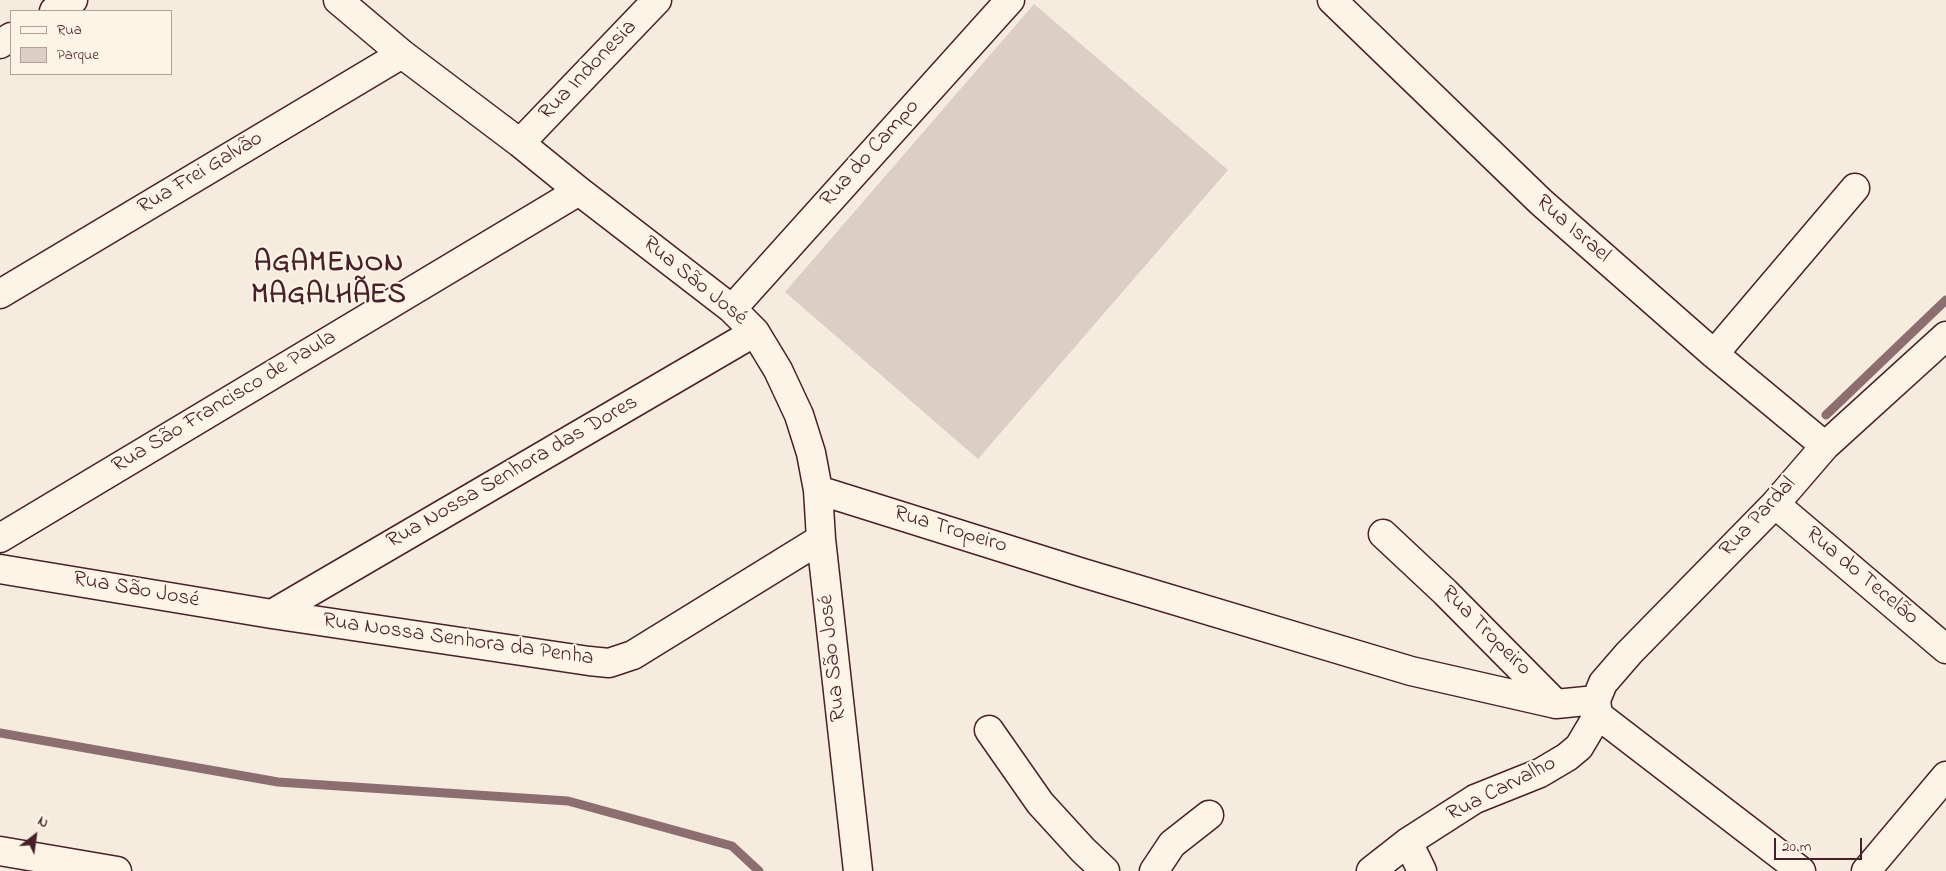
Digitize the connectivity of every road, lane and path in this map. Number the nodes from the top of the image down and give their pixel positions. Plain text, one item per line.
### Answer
1 (73, 0) edge
2 (338, 0) edge
3 (657, 0) edge
4 (1010, 0) edge
5 (1347, 5) edge
6 (56, 10) edge
7 (402, 54) junction
8 (520, 143) junction
9 (1855, 188) dead end
10 (579, 191) junction
11 (0, 294) edge
12 (732, 309) junction
13 (755, 332) junction
14 (1946, 336) edge
15 (1714, 354) junction
16 (1825, 446) junction
17 (818, 490) junction
18 (1775, 504) junction
19 (1383, 534) dead end
20 (0, 538) edge
21 (821, 539) junction
22 (0, 568) edge
23 (272, 614) junction
24 (1946, 649) edge
25 (1556, 704) junction
26 (1597, 708) junction
27 (989, 730) dead end
28 (1946, 776) edge
29 (1208, 815) dead end
30 (1408, 842) junction
31 (0, 851) edge
32 (1872, 868) edge
33 (118, 871) edge
34 (858, 871) edge
35 (1105, 871) edge
36 (1154, 871) edge
37 (1371, 871) edge
38 (1422, 871) edge
39 (1801, 871) edge

1 - 6 street
2 - 7 street, Rua São José
3 - 8 street, Rua Indonesia
4 - 12 street, Rua do Campo
5 - 15 street, Rua Israel
7 - 8 street, Rua São José
7 - 11 street, Rua Frei Galvão
8 - 10 street, Rua São José
9 - 15 street
10 - 12 street, Rua São José
10 - 20 street, Rua São Francisco de Paula
12 - 13 street, Rua São José
13 - 17 street, Rua São José
13 - 23 street, Rua Nossa Senhora das Dores
14 - 16 street, Rua Pardal
15 - 16 street, Rua Israel
16 - 18 street, Rua Pardal
17 - 21 street, Rua São José
17 - 25 street, Rua Tropeiro
18 - 24 street, Rua do Tecelão
18 - 26 street, Rua Pardal
19 - 25 street, Rua Tropeiro
21 - 23 street, Rua Nossa Senhora da Penha
21 - 34 street, Rua São José
22 - 23 street, Rua São José
25 - 26 street
26 - 30 street, Rua Carvalho
26 - 39 street
27 - 35 street
28 - 32 street
29 - 36 street
30 - 37 street, Rua Carvalho
30 - 38 street
31 - 33 street

